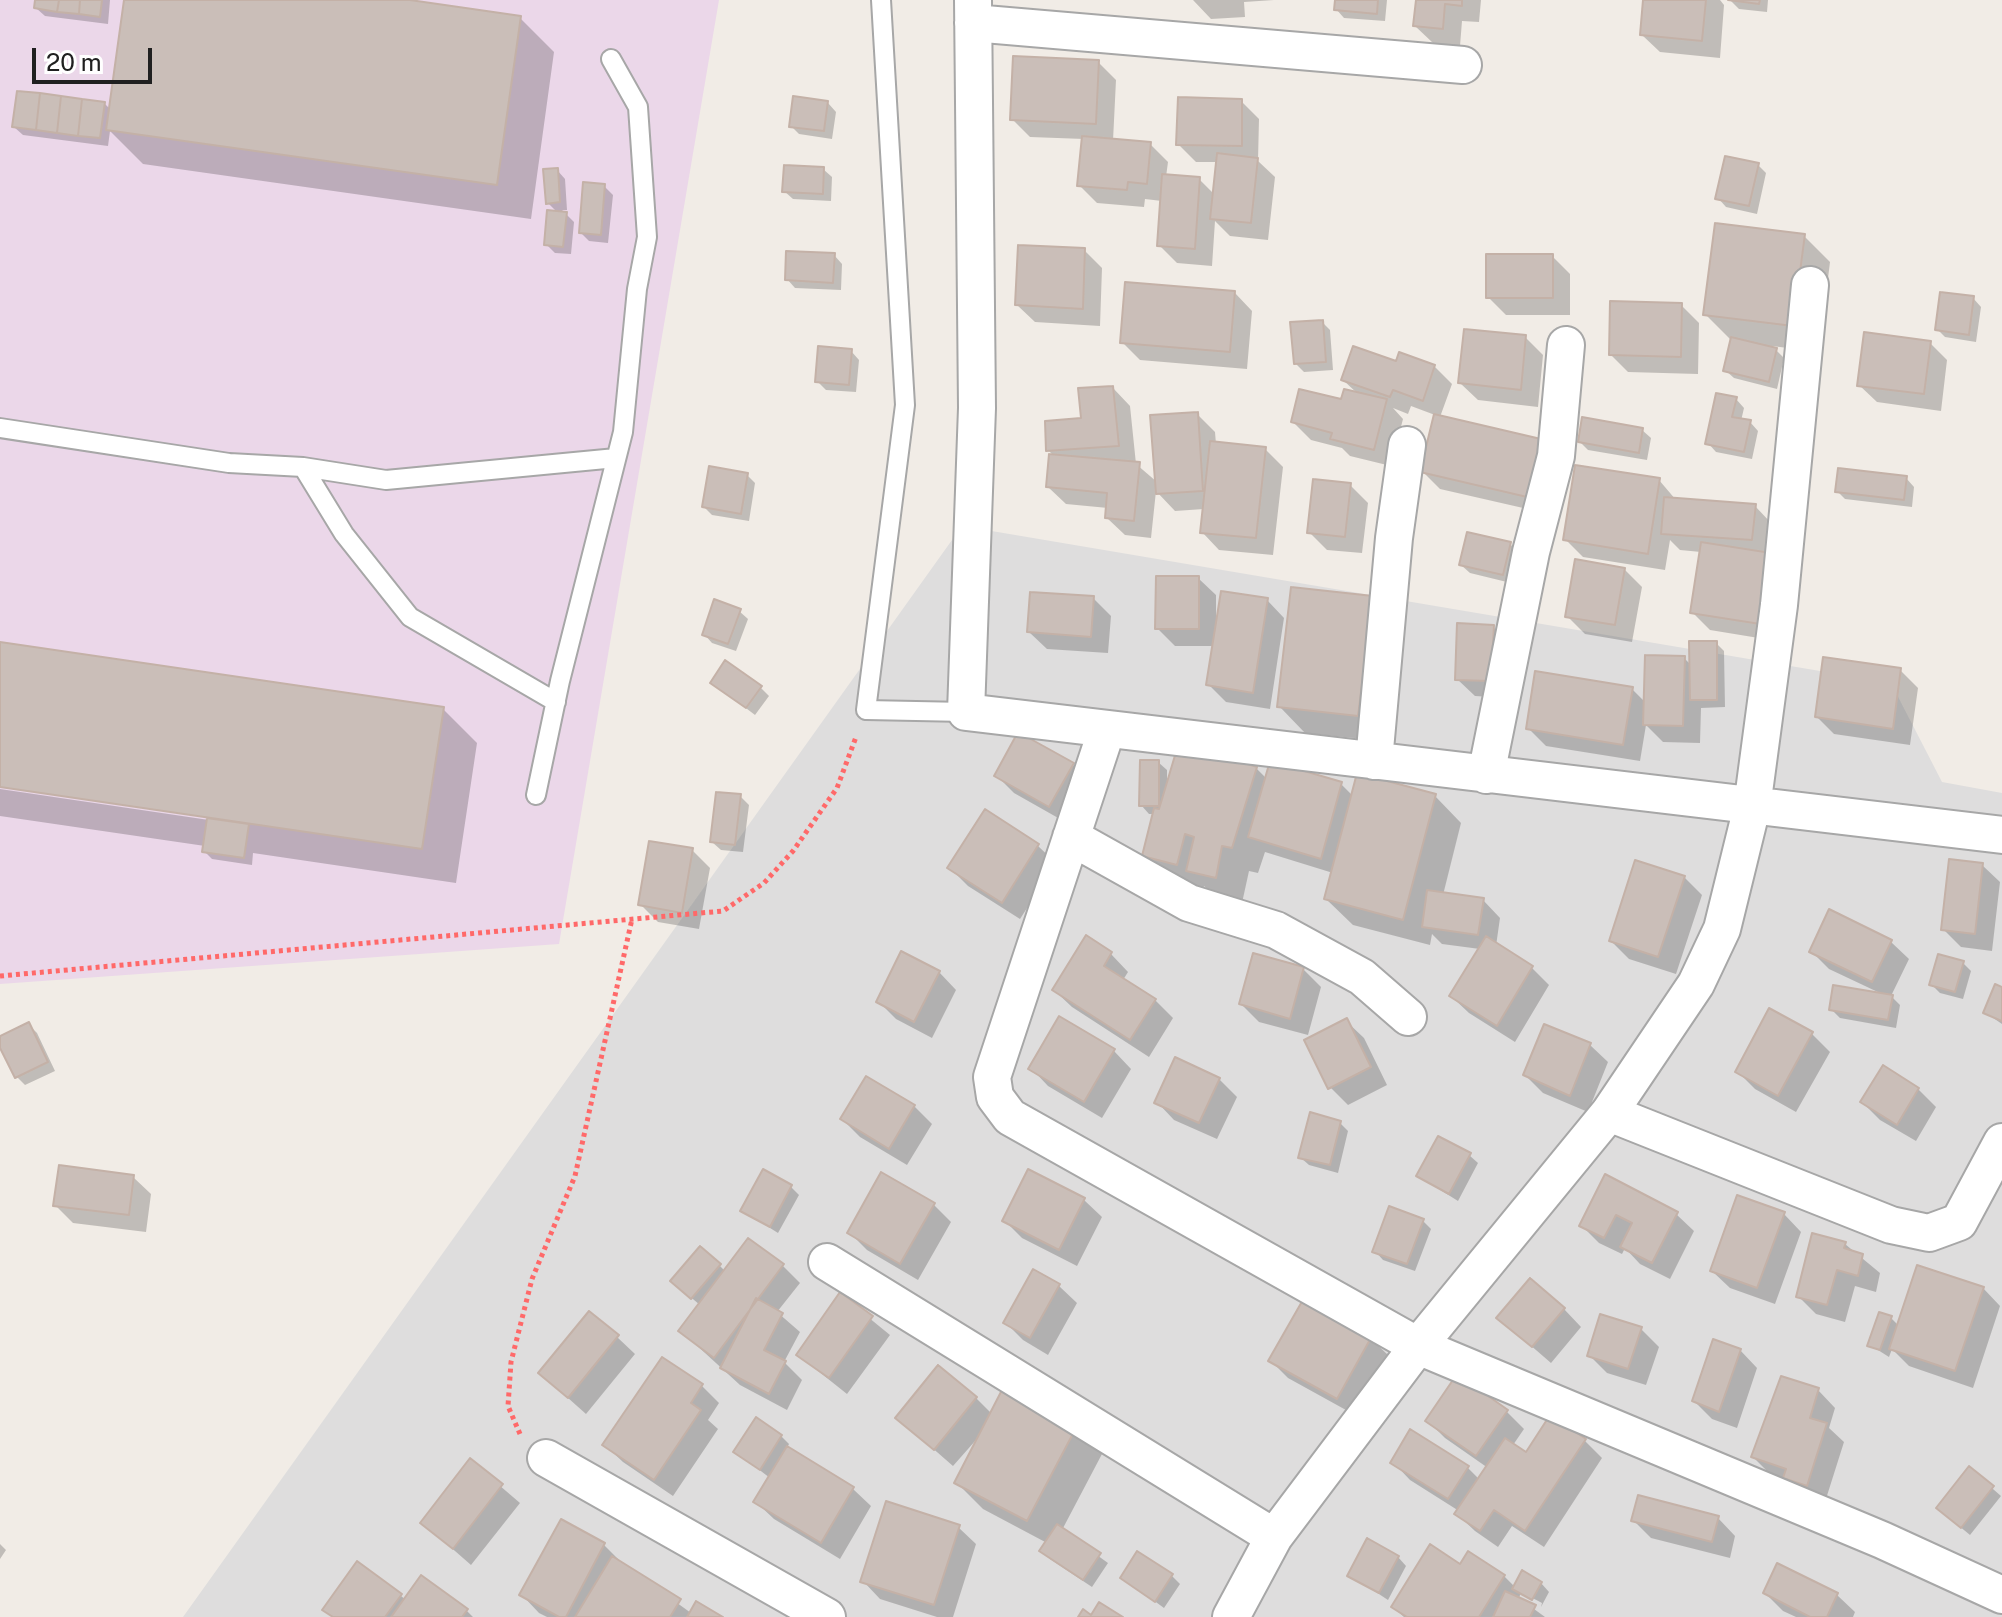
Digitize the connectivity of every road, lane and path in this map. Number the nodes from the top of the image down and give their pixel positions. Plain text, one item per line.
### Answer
1 (881, 0) edge
2 (973, 12) edge
3 (611, 59) dead end
4 (1463, 65) dead end
5 (1810, 285) dead end
6 (1566, 345) dead end
7 (0, 428) edge
8 (1407, 445) dead end
9 (616, 458) junction
10 (303, 467) junction
11 (556, 702) junction
12 (866, 710) junction
13 (966, 712) junction
14 (1107, 729) junction
15 (1374, 761) junction
16 (1486, 775) junction
17 (536, 795) dead end
18 (1752, 807) junction
19 (2002, 835) edge
20 (1071, 837) junction
21 (632, 919) junction
22 (0, 976) edge
23 (1408, 1017) dead end
24 (1609, 1113) junction
25 (2002, 1142) edge
26 (827, 1262) dead end
27 (1418, 1346) junction
28 (546, 1458) joint
29 (1274, 1537) junction
30 (2002, 1595) edge
31 (827, 1617) edge
32 (1232, 1617) edge

1 - 12 lane
2 - 4 street
2 - 13 street
3 - 9 lane
5 - 18 street
6 - 16 street
7 - 10 lane
8 - 15 street
9 - 10 lane
9 - 11 lane
10 - 11 lane
11 - 17 lane
12 - 13 lane
12 - 21 path
13 - 14 street
14 - 15 street
14 - 20 street
15 - 16 street
16 - 18 street
18 - 19 street
18 - 24 street
20 - 23 street
20 - 27 street
21 - 22 path
21 - 28 path
24 - 25 street
24 - 27 street
26 - 29 street
27 - 29 street
27 - 30 street
28 - 31 street
29 - 32 street

